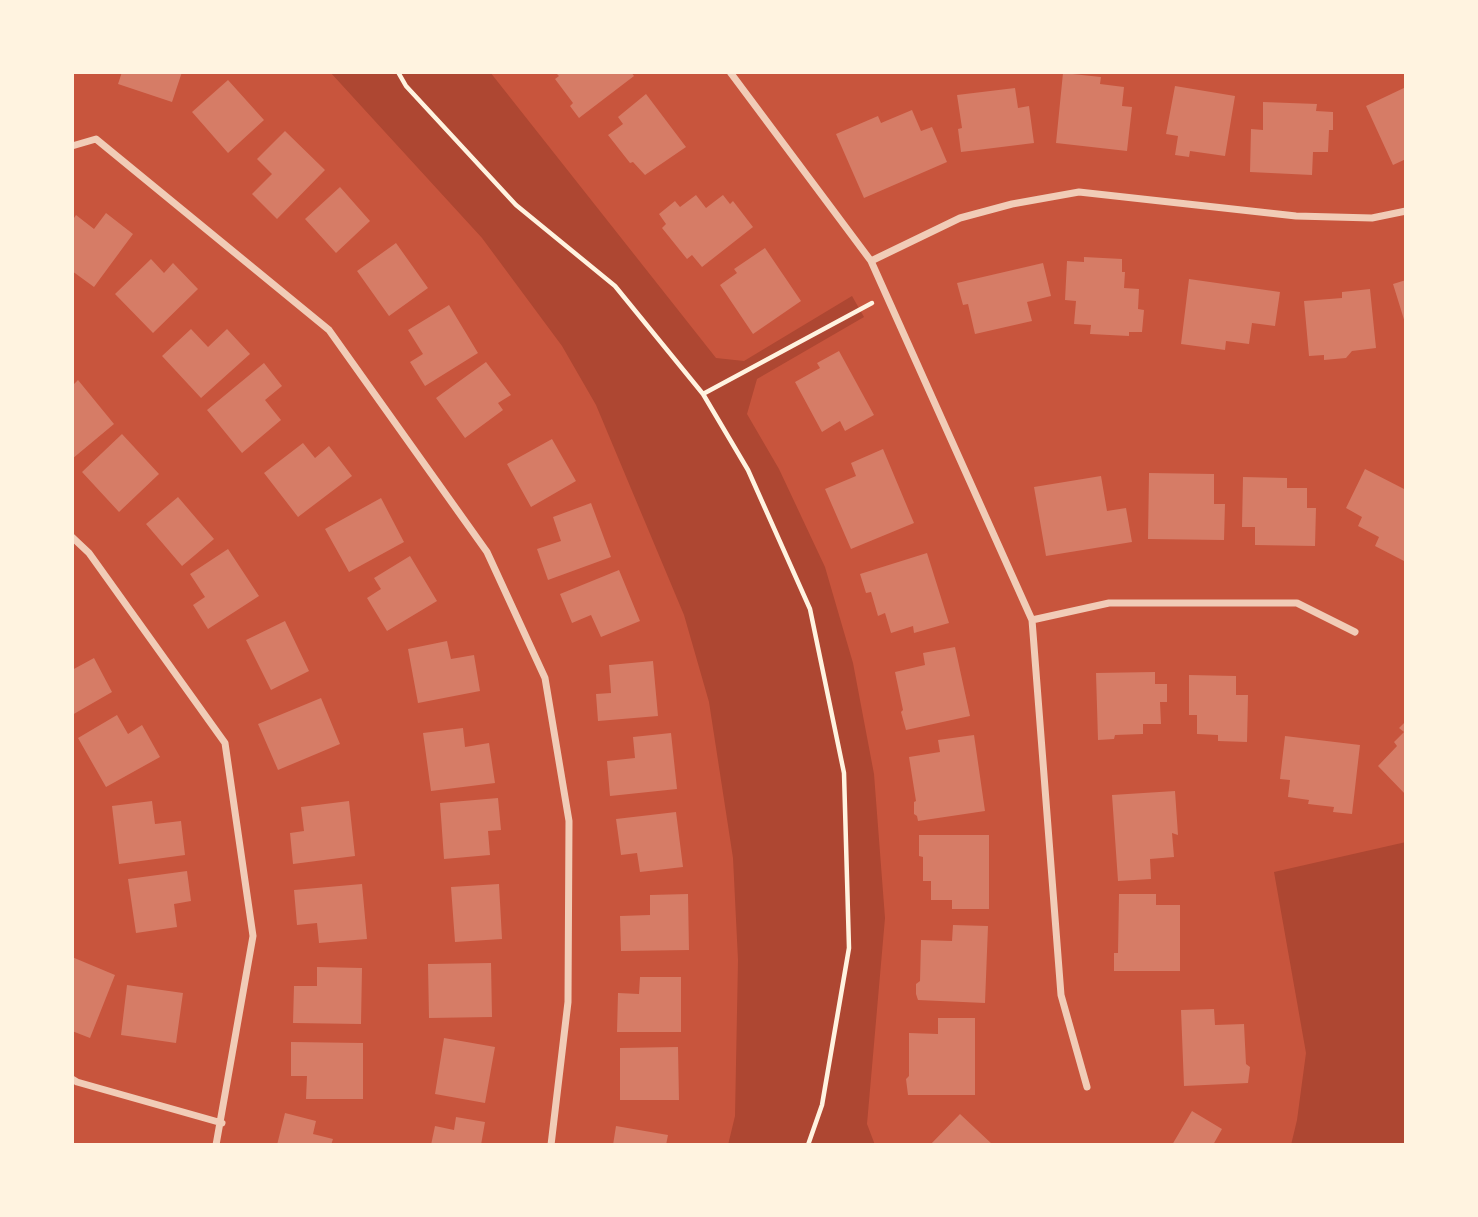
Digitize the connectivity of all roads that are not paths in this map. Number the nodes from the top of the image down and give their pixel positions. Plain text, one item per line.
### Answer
1 (730, 72) edge
2 (72, 146) edge
3 (1406, 211) edge
4 (871, 261) junction
5 (72, 537) edge
6 (1032, 620) junction
7 (1356, 632) dead end
8 (72, 1079) edge
9 (1087, 1087) dead end
10 (222, 1123) junction
11 (216, 1145) edge
12 (551, 1145) edge

1 - 4 street
2 - 12 street
3 - 4 street
4 - 6 street
5 - 10 street
6 - 7 street
6 - 9 street
8 - 10 street
10 - 11 street

